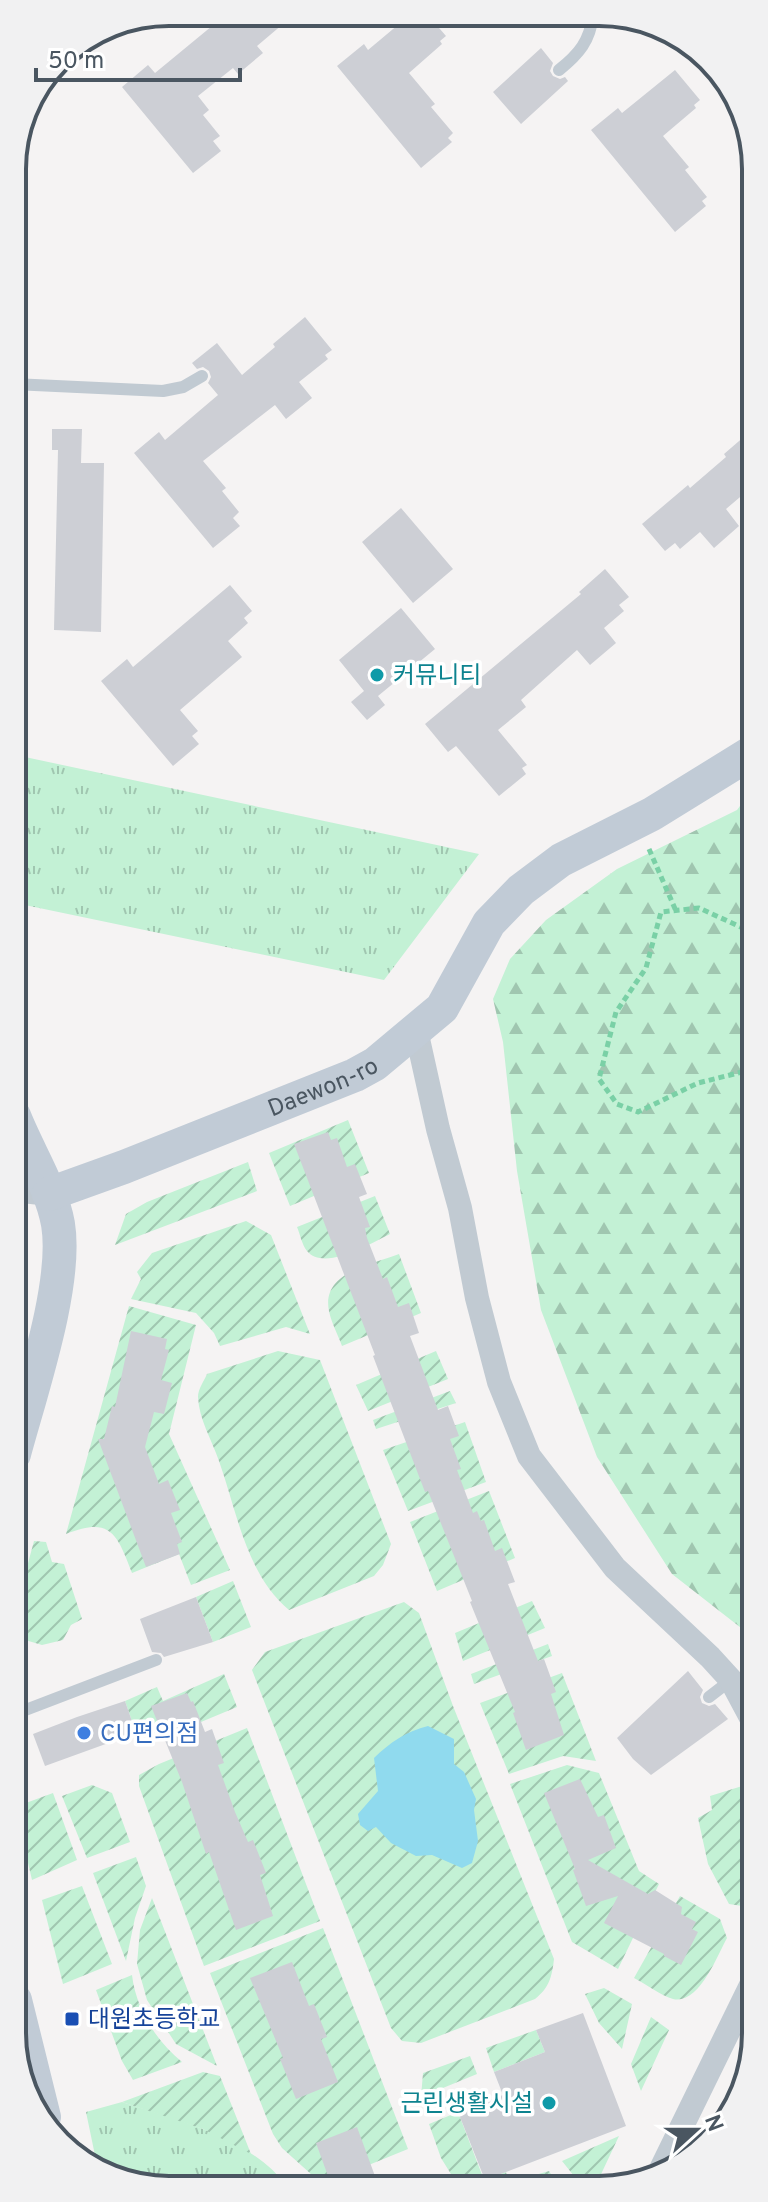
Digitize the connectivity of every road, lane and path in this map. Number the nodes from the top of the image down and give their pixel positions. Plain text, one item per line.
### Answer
1 (592, 26) edge
2 (559, 70) dead end
3 (202, 376) dead end
4 (26, 385) edge
5 (742, 760) edge
6 (637, 822) junction
7 (676, 911) junction
8 (742, 928) edge
9 (416, 1030) junction
10 (742, 1072) edge
11 (26, 1143) edge
12 (26, 1191) edge
13 (49, 1194) junction
14 (26, 1407) edge
15 (156, 1660) dead end
16 (731, 1680) junction
17 (709, 1697) dead end
18 (742, 1701) edge
19 (26, 1710) edge
20 (742, 2004) edge
21 (27, 2049) edge
22 (35, 2083) edge
23 (666, 2159) edge

1 - 2 lane
3 - 4 lane
5 - 6 street, Daewon-ro
6 - 7 path
6 - 9 street, Daewon-ro
7 - 8 path
7 - 10 path
9 - 13 street, Daewon-ro
9 - 16 street
11 - 13 street
12 - 13 street
13 - 14 street
15 - 19 lane
16 - 17 lane
16 - 18 street
20 - 23 street
21 - 22 street

